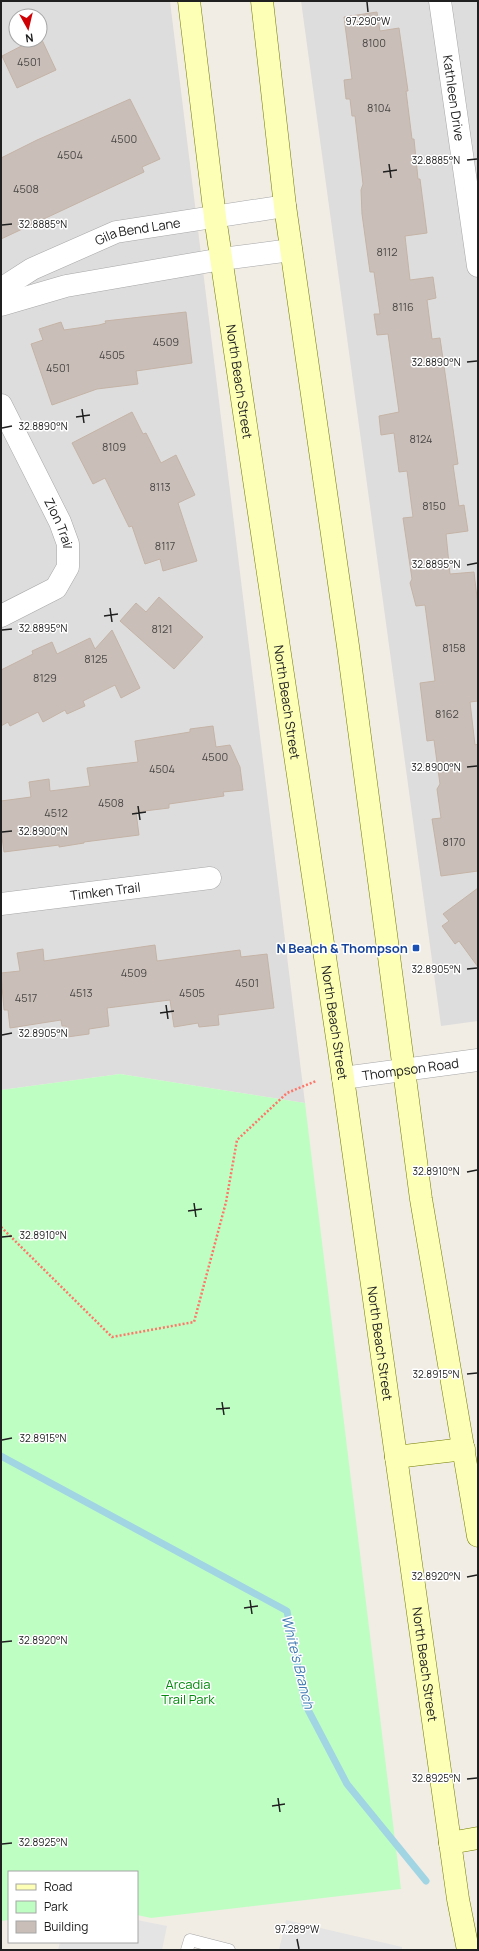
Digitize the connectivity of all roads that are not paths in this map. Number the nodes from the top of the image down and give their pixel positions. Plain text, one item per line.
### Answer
1 (189, 1) edge
2 (262, 1) edge
3 (440, 1) edge
4 (285, 206) junction
5 (215, 217) junction
6 (291, 250) junction
7 (222, 259) junction
8 (478, 266) edge
9 (1, 289) edge
10 (1, 305) edge
11 (1, 406) edge
12 (1, 616) edge
13 (210, 878) dead end
14 (1, 904) edge
15 (478, 1060) edge
16 (404, 1069) junction
17 (343, 1078) junction
18 (464, 1449) junction
19 (396, 1457) junction
20 (478, 1536) edge
21 (478, 1838) edge
22 (450, 1843) junction
23 (187, 1950) edge
24 (229, 1950) edge
25 (468, 1950) edge

1 - 5 main road, North Beach Street
2 - 4 main road
3 - 8 street, Kathleen Drive
4 - 5 street, Gila Bend Lane
4 - 6 main road
5 - 7 main road, North Beach Street
5 - 9 street, Gila Bend Lane
6 - 7 street
6 - 16 main road
7 - 10 street
7 - 17 main road, North Beach Street
11 - 12 street, Zion Trail
13 - 14 street, Timken Trail
15 - 16 street, Thompson Road
16 - 17 street, Thompson Road
16 - 18 main road
17 - 19 main road, North Beach Street
18 - 19 main road
18 - 20 main road
19 - 22 main road, North Beach Street
21 - 22 main road
22 - 25 main road, North Beach Street
23 - 24 lane

